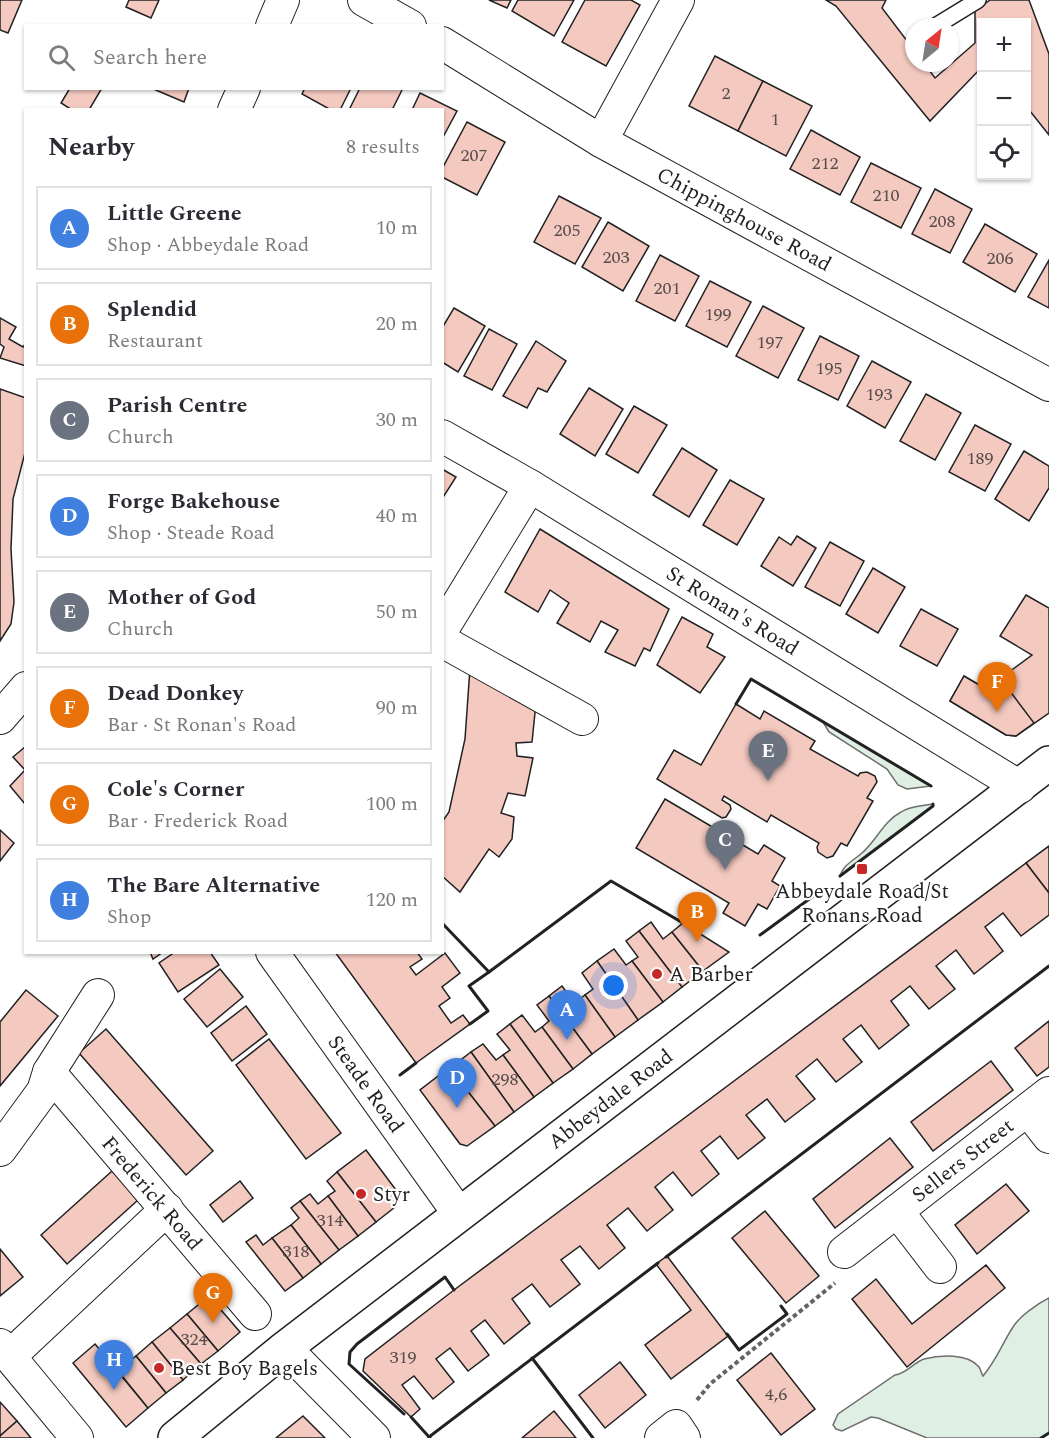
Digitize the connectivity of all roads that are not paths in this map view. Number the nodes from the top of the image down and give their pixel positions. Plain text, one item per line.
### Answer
1 (283, 0) edge
2 (364, 0) edge
3 (678, 0) edge
4 (978, 0) edge
5 (949, 18) edge
6 (273, 24) edge
7 (406, 24) edge
8 (444, 45) edge
9 (243, 90) edge
10 (235, 108) edge
11 (601, 141) junction
12 (1049, 385) edge
13 (444, 437) edge
14 (530, 486) junction
15 (444, 627) edge
16 (444, 642) edge
17 (24, 690) edge
18 (0, 718) edge
19 (582, 719) dead end
20 (1049, 763) edge
21 (1020, 787) junction
22 (273, 954) edge
23 (98, 995) dead end
24 (49, 1072) junction
25 (1038, 1102) edge
26 (1049, 1137) edge
27 (0, 1150) edge
28 (167, 1209) junction
29 (897, 1211) junction
30 (459, 1214) junction
31 (844, 1252) road end
32 (940, 1267) dead end
33 (255, 1314) dead end
34 (285, 1347) junction
35 (5, 1351) edge
36 (77, 1438) edge
37 (176, 1438) edge
38 (375, 1438) edge

1 - 6 street
2 - 7 street
3 - 11 street
4 - 5 lane
8 - 11 street, Chippinghouse Road
9 - 10 street
11 - 12 street, Chippinghouse Road
13 - 14 street, St Ronan's Road
14 - 15 street
14 - 21 street, St Ronan's Road
16 - 19 street
17 - 18 street
20 - 21 main road, Abbeydale Road
21 - 30 main road, Abbeydale Road
22 - 30 street, Steade Road
23 - 24 street
24 - 27 street
24 - 28 street, Frederick Road
25 - 26 street, Sellers Street
25 - 29 street, Sellers Street
28 - 33 street, Frederick Road
28 - 35 street
29 - 31 street, Sellers Street
29 - 32 street, Sellers Street
30 - 34 main road, Abbeydale Road
34 - 37 main road, Abbeydale Road
34 - 38 street
35 - 36 street

